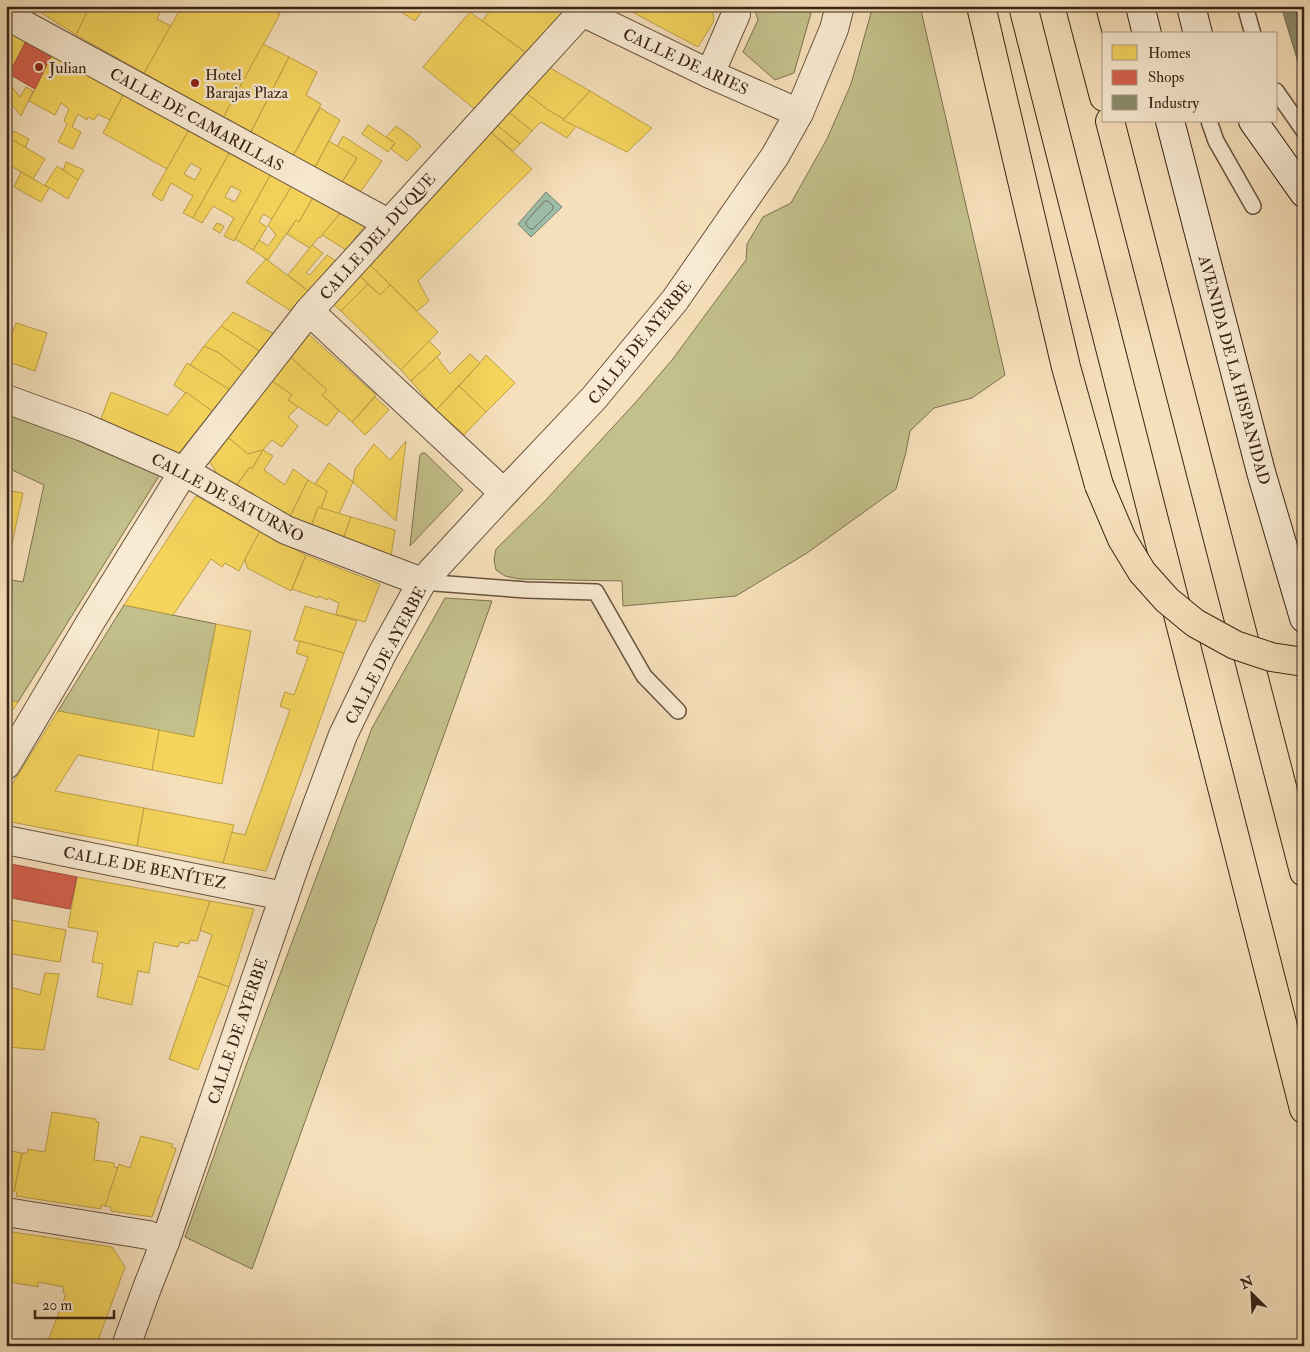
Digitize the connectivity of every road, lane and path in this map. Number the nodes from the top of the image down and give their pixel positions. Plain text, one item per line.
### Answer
1 (734, 6) edge
2 (840, 6) edge
3 (981, 6) edge
4 (1023, 6) edge
5 (1080, 6) edge
6 (1177, 6) edge
7 (1191, 6) edge
8 (1245, 6) edge
9 (578, 9) edge
10 (6, 15) edge
11 (1184, 32) edge
12 (1198, 32) edge
13 (1252, 32) edge
14 (710, 74) junction
15 (1102, 89) edge
16 (1278, 94) edge
17 (799, 112) junction
18 (1110, 122) edge
19 (1170, 122) edge
20 (1209, 122) edge
21 (1253, 122) edge
22 (1304, 131) edge
23 (1304, 193) edge
24 (1253, 206) dead end
25 (388, 223) junction
26 (309, 311) junction
27 (6, 399) edge
28 (184, 470) junction
29 (504, 493) junction
30 (422, 582) junction
31 (1304, 618) edge
32 (1304, 662) edge
33 (678, 712) dead end
34 (6, 765) edge
35 (6, 840) edge
36 (1304, 872) edge
37 (284, 896) junction
38 (1304, 1109) edge
39 (6, 1212) edge
40 (165, 1242) junction
41 (126, 1346) edge

1 - 14 street
2 - 17 street, CALLE DE AYERBE
3 - 32 highway, bridge
4 - 38 highway
5 - 15 highway
6 - 11 lane
7 - 12 street
8 - 13 lane
9 - 14 street, CALLE DE ARIES
9 - 25 street, CALLE DEL DUQUE
10 - 25 street, CALLE DE CAMARILLAS
14 - 17 street, CALLE DE ARIES
16 - 22 lane
17 - 29 street, CALLE DE AYERBE
18 - 36 highway
19 - 31 street, AVENIDA DE LA HISPANIDAD
20 - 24 lane
21 - 23 street
25 - 26 street, CALLE DEL DUQUE
26 - 28 street, CALLE DEL DUQUE
26 - 29 street
27 - 28 street, CALLE DE SATURNO
28 - 30 street, CALLE DE SATURNO
28 - 34 street, CALLE DEL DUQUE
29 - 30 street, CALLE DE AYERBE
30 - 33 lane
30 - 37 street, CALLE DE AYERBE
35 - 37 street, CALLE DE BENÍTEZ
37 - 40 street, CALLE DE AYERBE
39 - 40 street
40 - 41 street, CALLE DE AYERBE

